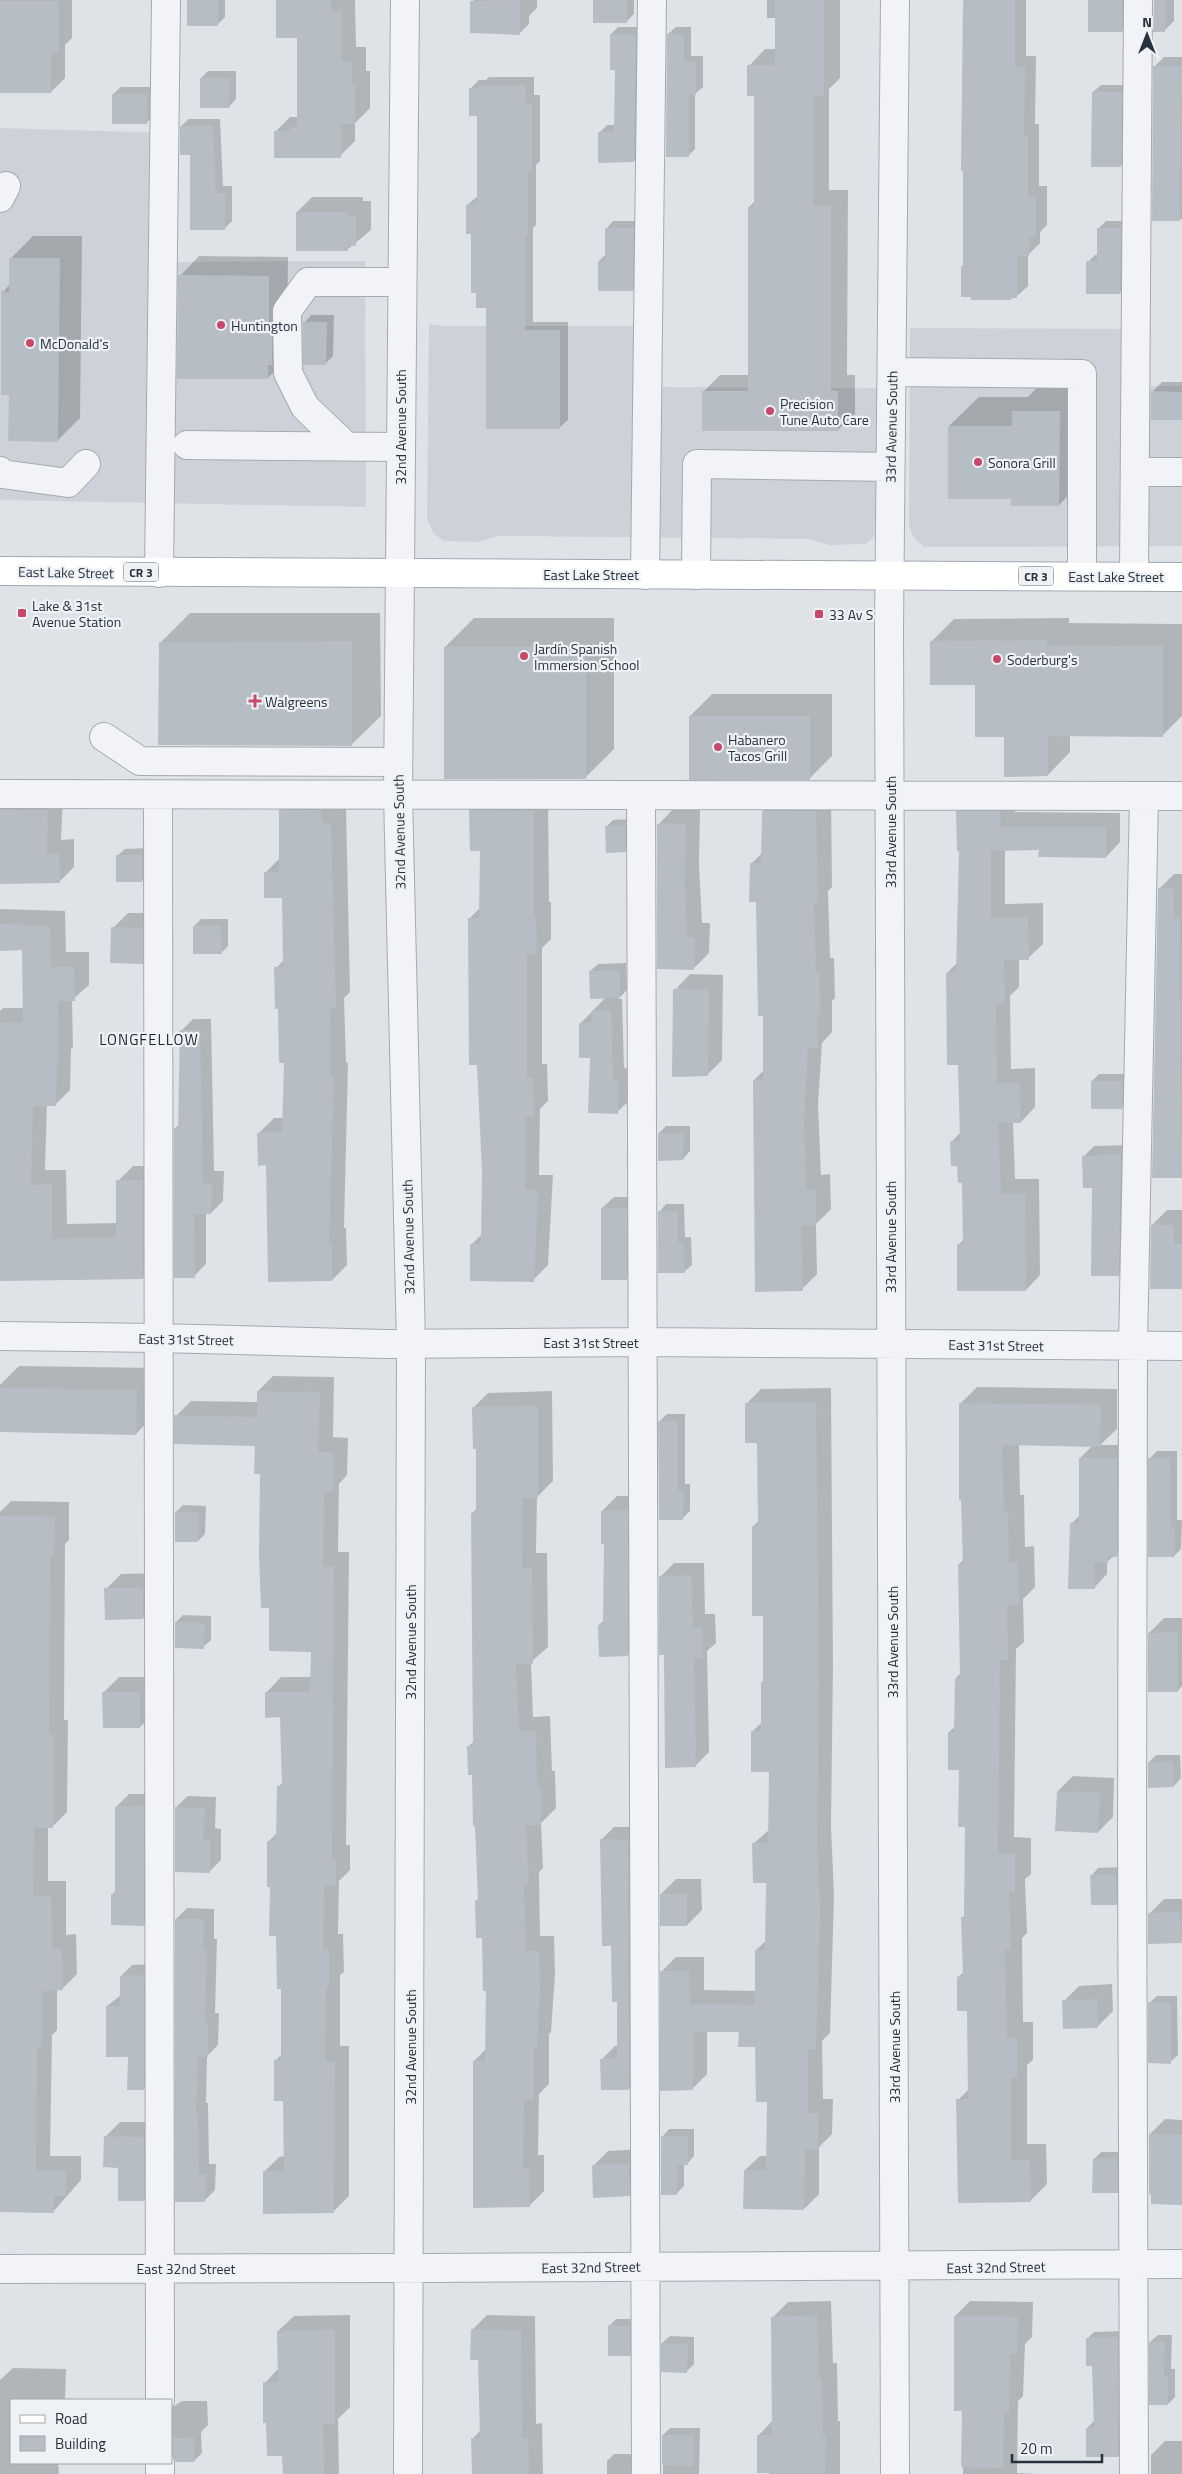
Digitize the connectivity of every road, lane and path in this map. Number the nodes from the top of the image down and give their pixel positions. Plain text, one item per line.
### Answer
1 (166, 0) edge
2 (405, 0) edge
3 (652, 0) edge
4 (895, 0) edge
5 (1138, 0) edge
6 (402, 282) junction
7 (892, 372) junction
8 (186, 445) dead end
9 (346, 446) junction
10 (400, 447) junction
11 (86, 464) dead end
12 (890, 467) junction
13 (0, 471) edge
14 (1135, 472) junction
15 (1182, 472) edge
16 (0, 571) edge
17 (159, 573) junction
18 (399, 574) junction
19 (646, 575) junction
20 (696, 575) junction
21 (889, 575) junction
22 (1082, 576) junction
23 (1134, 576) junction
24 (1182, 577) edge
25 (104, 737) dead end
26 (398, 762) junction
27 (0, 794) edge
28 (158, 794) junction
29 (398, 794) junction
30 (641, 796) junction
31 (890, 796) junction
32 (1144, 796) junction
33 (1182, 796) edge
34 (0, 1336) edge
35 (158, 1338) junction
36 (411, 1342) junction
37 (644, 1342) junction
38 (890, 1344) junction
39 (1133, 1346) junction
40 (1182, 1346) edge
41 (1182, 2264) edge
42 (1133, 2265) junction
43 (646, 2266) junction
44 (159, 2268) junction
45 (409, 2268) junction
46 (896, 2268) junction
47 (0, 2269) edge
48 (160, 2399) edge
49 (408, 2474) edge
50 (646, 2474) edge
51 (895, 2474) edge
52 (1134, 2474) edge

1 - 17 street
2 - 6 street, 32nd Avenue South
3 - 19 street
4 - 7 street, 33rd Avenue South
5 - 14 street
6 - 9 street
6 - 10 street, 32nd Avenue South
7 - 12 street, 33rd Avenue South
7 - 22 street
8 - 9 street
9 - 10 street
10 - 18 street, 32nd Avenue South
11 - 13 street
12 - 20 street
12 - 21 street, 33rd Avenue South
14 - 15 street
14 - 23 street
16 - 17 main road, East Lake Street / CR 3
17 - 18 main road, East Lake Street / CR 3
18 - 19 main road, East Lake Street / CR 3
18 - 26 street, 32nd Avenue South
19 - 20 main road, East Lake Street / CR 3
20 - 21 main road, East Lake Street / CR 3
21 - 22 main road, East Lake Street / CR 3
21 - 31 street, 33rd Avenue South
22 - 23 main road, East Lake Street / CR 3
23 - 24 main road, East Lake Street / CR 3
25 - 26 street
26 - 29 street, 32nd Avenue South
27 - 28 street
28 - 29 street
28 - 35 street
29 - 30 street
29 - 36 street, 32nd Avenue South
30 - 31 street
30 - 37 street
31 - 32 street
31 - 38 street, 33rd Avenue South
32 - 33 street
32 - 39 street
34 - 35 street, East 31st Street
35 - 36 street, East 31st Street
35 - 44 street
36 - 37 street, East 31st Street
36 - 45 street, 32nd Avenue South
37 - 38 street, East 31st Street
37 - 43 street
38 - 39 street, East 31st Street
38 - 46 street, 33rd Avenue South
39 - 40 street, East 31st Street
39 - 42 street
41 - 42 street, East 32nd Street
42 - 46 street, East 32nd Street
42 - 52 street
43 - 45 street, East 32nd Street
43 - 46 street, East 32nd Street
43 - 50 street
44 - 45 street, East 32nd Street
44 - 47 street, East 32nd Street
44 - 48 street
45 - 49 street, 32nd Avenue South
46 - 51 street, 33rd Avenue South

